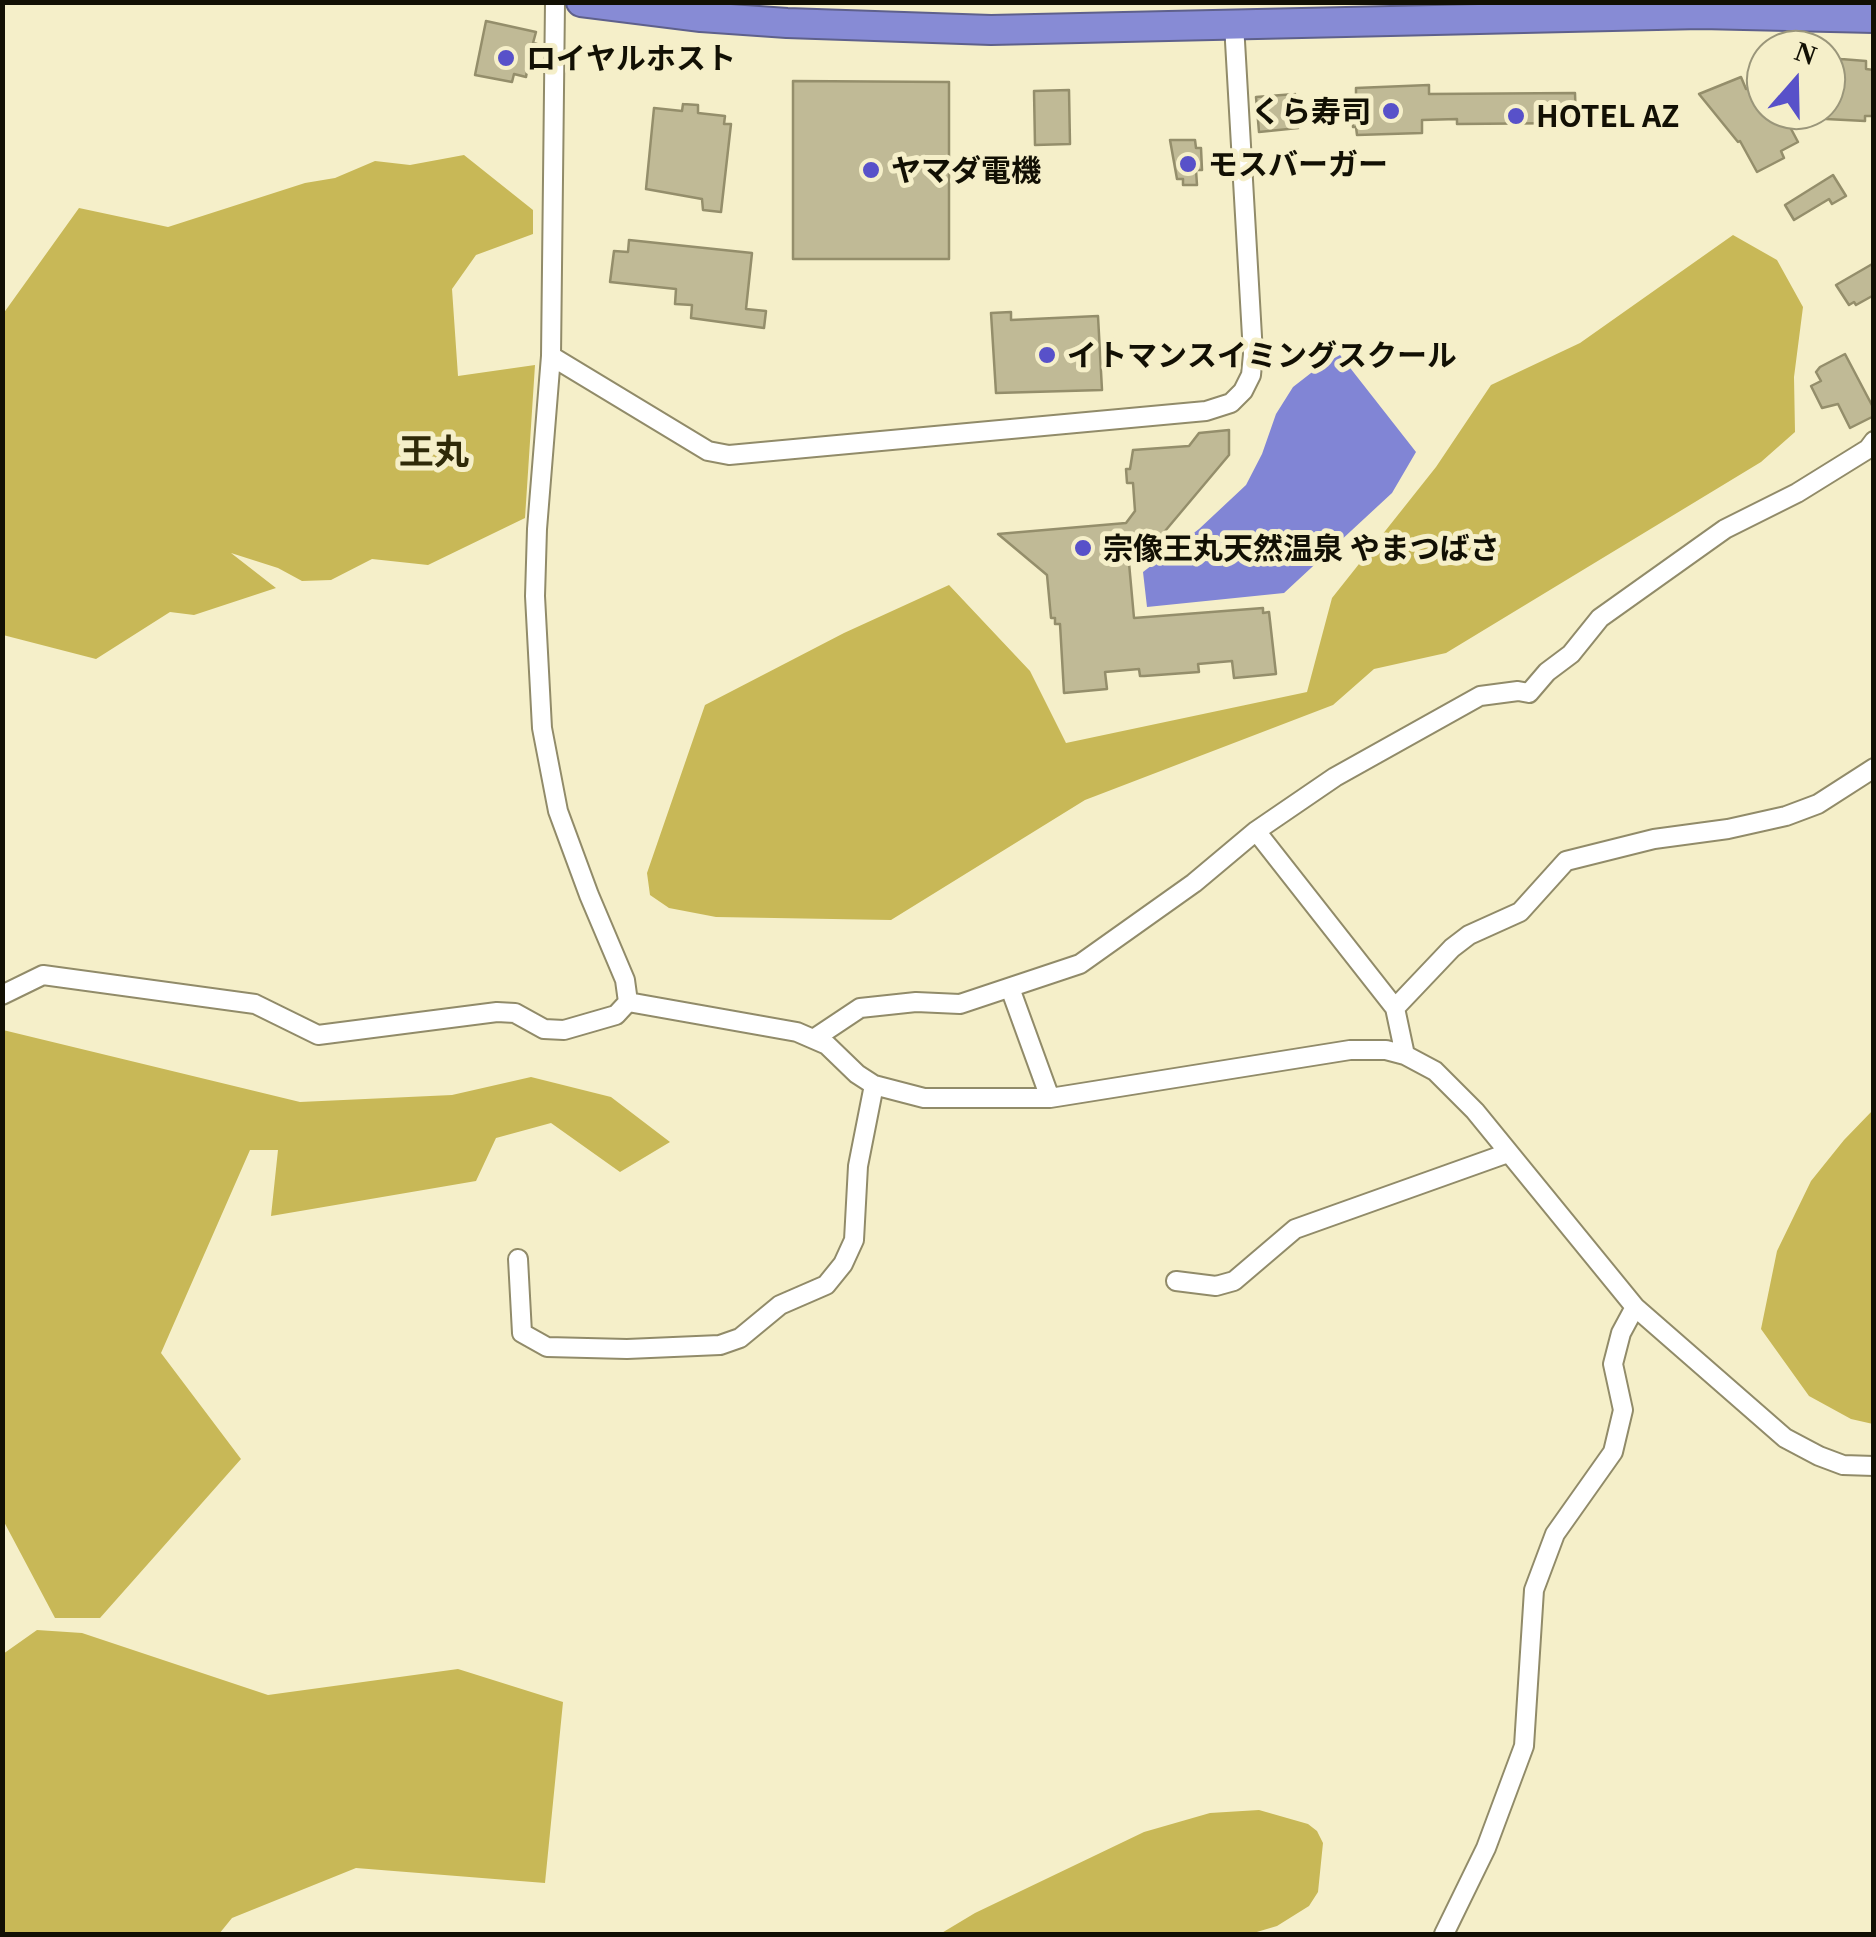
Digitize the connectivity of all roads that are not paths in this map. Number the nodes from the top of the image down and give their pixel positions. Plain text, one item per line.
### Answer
1 (555, 2) edge
2 (582, 2) edge
3 (1874, 18) edge
4 (1234, 24) junction
5 (551, 356) junction
6 (1874, 442) edge
7 (1874, 768) edge
8 (1256, 831) junction
9 (1010, 988) junction
10 (2, 995) edge
11 (628, 1002) junction
12 (1394, 1008) junction
13 (816, 1038) junction
14 (1405, 1055) junction
15 (874, 1085) junction
16 (1050, 1098) junction
17 (1508, 1153) junction
18 (518, 1259) dead end
19 (1176, 1281) dead end
20 (1635, 1307) junction
21 (1874, 1466) edge
22 (1444, 1934) edge

1 - 5 street
2 - 4 highway
3 - 4 highway
4 - 5 street
5 - 11 street
6 - 8 street
7 - 12 street
8 - 9 street
8 - 12 street
9 - 13 street
9 - 16 street
10 - 11 street
11 - 13 street
12 - 14 street
13 - 15 street
14 - 16 street
14 - 17 street
15 - 16 street
15 - 18 street
17 - 19 street
17 - 20 street
20 - 21 street
20 - 22 street

